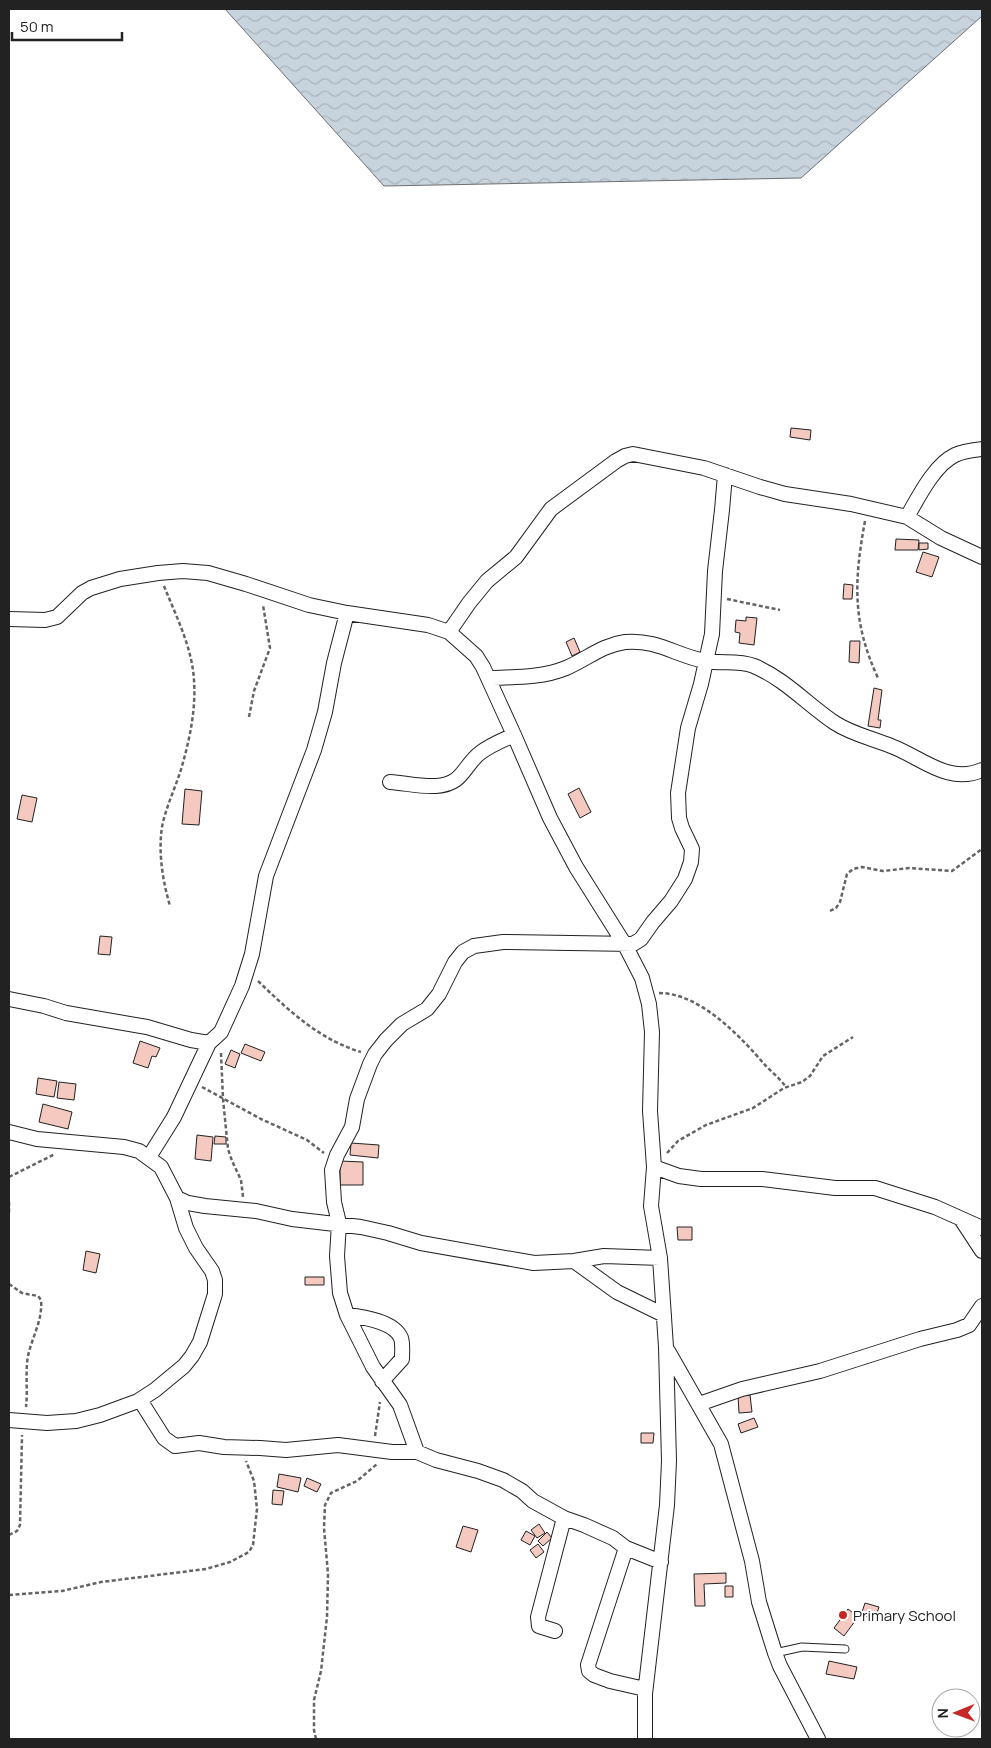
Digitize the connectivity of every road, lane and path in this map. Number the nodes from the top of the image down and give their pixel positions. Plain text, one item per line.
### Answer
1 (982, 449) edge
2 (725, 474) junction
3 (868, 508) junction
4 (907, 517) junction
5 (982, 558) edge
6 (158, 573) junction
7 (260, 589) junction
8 (713, 599) junction
9 (780, 610) dead end
10 (347, 613) junction
11 (9, 619) edge
12 (449, 632) junction
13 (706, 661) junction
14 (488, 678) junction
15 (878, 678) dead end
16 (249, 717) dead end
17 (514, 735) junction
18 (982, 770) edge
19 (390, 782) dead end
20 (982, 849) edge
21 (170, 906) dead end
22 (830, 911) dead end
23 (625, 945) junction
24 (247, 972) junction
25 (646, 993) junction
26 (9, 999) edge
27 (221, 1032) junction
28 (853, 1037) dead end
29 (209, 1043) junction
30 (375, 1054) junction
31 (191, 1083) junction
32 (786, 1087) junction
33 (223, 1099) junction
34 (9, 1132) edge
35 (73, 1142) junction
36 (149, 1158) junction
37 (333, 1164) junction
38 (658, 1168) junction
39 (9, 1177) edge
40 (177, 1198) junction
41 (9, 1202) edge
42 (246, 1210) junction
43 (9, 1213) edge
44 (961, 1218) junction
45 (339, 1223) junction
46 (982, 1228) edge
47 (982, 1251) edge
48 (660, 1258) junction
49 (574, 1262) junction
50 (9, 1284) edge
51 (982, 1306) edge
52 (347, 1315) junction
53 (664, 1315) junction
54 (666, 1347) junction
55 (384, 1383) junction
56 (140, 1400) junction
57 (699, 1404) junction
58 (9, 1420) edge
59 (24, 1420) junction
60 (244, 1447) junction
61 (374, 1449) junction
62 (392, 1452) junction
63 (417, 1452) junction
64 (564, 1518) junction
65 (9, 1535) edge
66 (626, 1548) junction
67 (661, 1562) junction
68 (9, 1595) edge
69 (555, 1631) dead end
70 (844, 1649) dead end
71 (775, 1653) junction
72 (646, 1689) junction
73 (316, 1739) edge
74 (646, 1739) edge
75 (818, 1739) edge

1 - 4 street
2 - 3 street
2 - 8 street
2 - 12 street
3 - 4 street
3 - 15 path
4 - 5 street
6 - 7 street
6 - 11 street
6 - 21 path
7 - 10 street
7 - 16 path
8 - 9 path
8 - 13 street
10 - 12 street
10 - 24 street
12 - 14 street
13 - 14 street
13 - 18 street
13 - 23 street
14 - 17 street
17 - 19 street
17 - 23 street
20 - 22 path
23 - 25 street
23 - 30 street
24 - 27 street
24 - 30 path
25 - 32 path
25 - 38 street
26 - 29 street
27 - 29 street
27 - 33 path
28 - 32 path
29 - 31 street
30 - 37 street
31 - 33 path
31 - 36 street
32 - 38 path
33 - 37 path
33 - 42 path
34 - 35 street
35 - 36 street
35 - 39 path
36 - 40 street
37 - 45 street
38 - 44 street
38 - 48 street
40 - 42 street
40 - 56 street
41 - 43 path
42 - 45 street
44 - 46 street
44 - 47 street
45 - 49 street
45 - 52 street
48 - 49 street
48 - 53 street
49 - 53 street
50 - 59 path
51 - 57 street
52 - 55 street
52 - 55 street
53 - 54 street
54 - 57 street
54 - 67 street
55 - 61 path
55 - 63 street
56 - 59 street
56 - 60 street
57 - 71 street
58 - 59 street
59 - 65 path
60 - 61 street
60 - 68 path
61 - 62 street
62 - 63 street
62 - 73 path
63 - 64 street
64 - 66 street
64 - 69 street
66 - 67 street
66 - 72 street
67 - 72 street
70 - 71 lane
71 - 75 street
72 - 74 street

